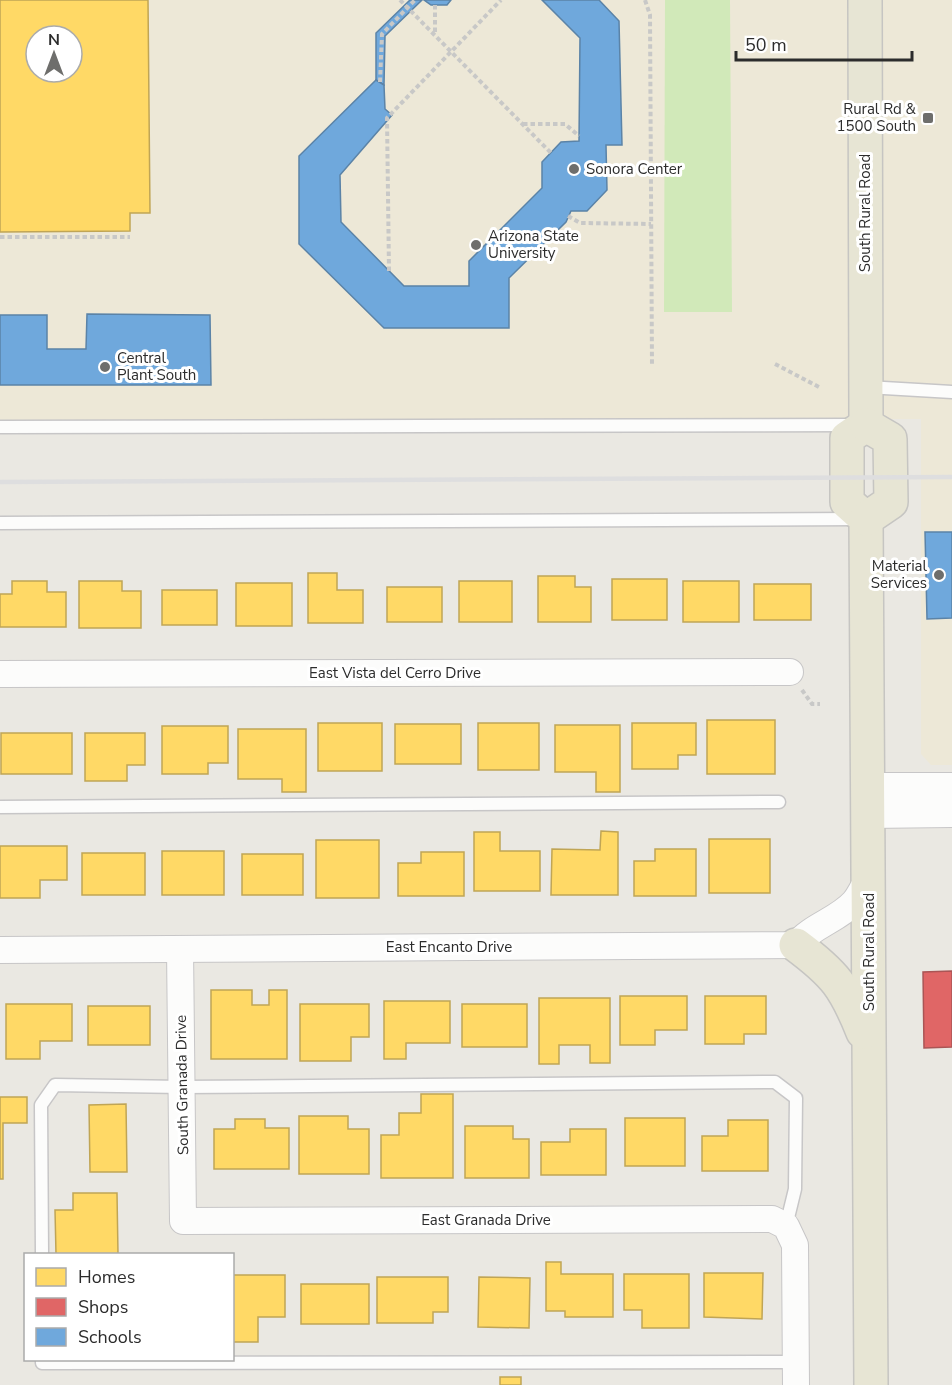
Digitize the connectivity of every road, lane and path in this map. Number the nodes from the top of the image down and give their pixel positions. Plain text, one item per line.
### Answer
1 (400, 0) edge
2 (415, 0) edge
3 (501, 0) edge
4 (645, 0) edge
5 (865, 0) edge
6 (435, 5) dead end
7 (408, 8) junction
8 (435, 36) junction
9 (451, 53) junction
10 (380, 82) dead end
11 (522, 123) junction
12 (579, 136) dead end
13 (551, 153) dead end
14 (568, 216) dead end
15 (651, 224) junction
16 (0, 237) edge
17 (130, 237) dead end
18 (389, 271) dead end
19 (775, 364) dead end
20 (652, 366) dead end
21 (819, 387) dead end
22 (866, 387) junction
23 (952, 392) edge
24 (866, 425) junction
25 (0, 427) edge
26 (866, 519) junction
27 (0, 524) edge
28 (790, 672) dead end
29 (0, 674) edge
30 (952, 789) edge
31 (868, 801) junction
32 (779, 802) dead end
33 (0, 807) edge
34 (952, 811) edge
35 (869, 877) junction
36 (796, 945) junction
37 (180, 949) junction
38 (0, 950) edge
39 (870, 1050) junction
40 (182, 1087) junction
41 (183, 1221) joint
42 (786, 1226) junction
43 (42, 1253) edge
44 (42, 1361) edge
45 (796, 1373) edge
46 (871, 1385) edge

1 - 7 path
2 - 7 path
3 - 9 path
4 - 15 path
5 - 22 main road, South Rural Road
6 - 8 path
7 - 8 path
7 - 10 path
8 - 9 path
9 - 11 path
9 - 18 path
11 - 12 path
11 - 13 path
14 - 15 path
15 - 20 path
16 - 17 path
19 - 21 path
22 - 23 lane
22 - 24 main road, South Rural Road
24 - 25 lane
24 - 26 main road
24 - 26 main road
26 - 27 lane
26 - 31 main road, South Rural Road
28 - 29 street, East Vista del Cerro Drive
30 - 31 street
31 - 34 street
31 - 35 main road, South Rural Road
32 - 33 lane
35 - 36 street
35 - 39 main road, South Rural Road
36 - 37 street, East Encanto Drive
36 - 39 main road
37 - 38 street, East Encanto Drive
37 - 40 street, South Granada Drive
39 - 46 main road, South Rural Road
40 - 41 street, South Granada Drive
40 - 42 lane
40 - 43 lane
41 - 42 street, East Granada Drive
42 - 45 street
44 - 45 lane

